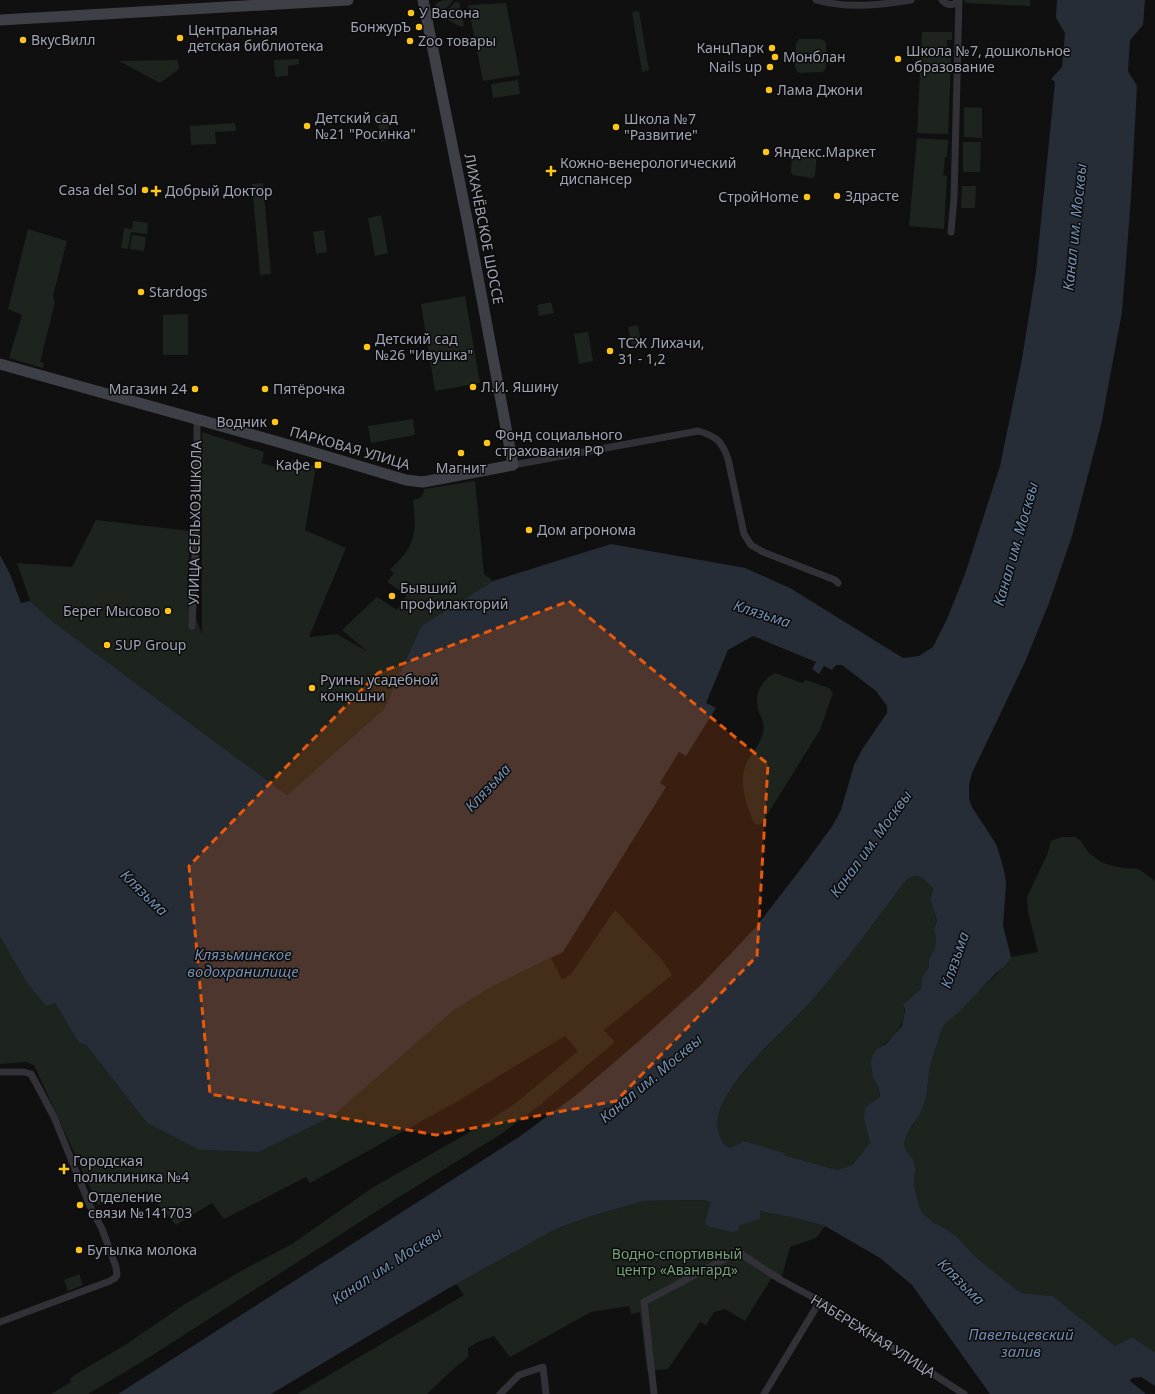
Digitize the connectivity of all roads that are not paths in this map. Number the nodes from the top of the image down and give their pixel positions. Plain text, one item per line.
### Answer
1 (330, 0) edge
2 (348, 0) edge
3 (423, 0) edge
4 (816, 0) edge
5 (911, 0) edge
6 (942, 0) edge
7 (959, 0) edge
8 (0, 20) edge
9 (951, 232) dead end
10 (0, 364) edge
11 (196, 420) junction
12 (513, 464) junction
13 (838, 583) dead end
14 (192, 626) dead end
15 (0, 1072) edge
16 (820, 1301) junction
17 (0, 1322) edge
18 (500, 1394) edge
19 (546, 1394) edge
20 (654, 1394) edge
21 (764, 1394) edge
22 (964, 1394) edge

1 - 2 street
1 - 8 street
3 - 12 street, ЛИХАЧЁВСКОЕ ШОССЕ
4 - 5 street
6 - 7 street
7 - 9 street
10 - 11 street, ПАРКОВАЯ УЛИЦА
11 - 12 street, ПАРКОВАЯ УЛИЦА
11 - 14 street, УЛИЦА СЕЛЬХОЗШКОЛА
12 - 13 street, ПАРКОВАЯ УЛИЦА
15 - 17 street
16 - 20 street, НАБЕРЕЖНАЯ УЛИЦА
16 - 21 street
16 - 22 street, НАБЕРЕЖНАЯ УЛИЦА
18 - 19 street

